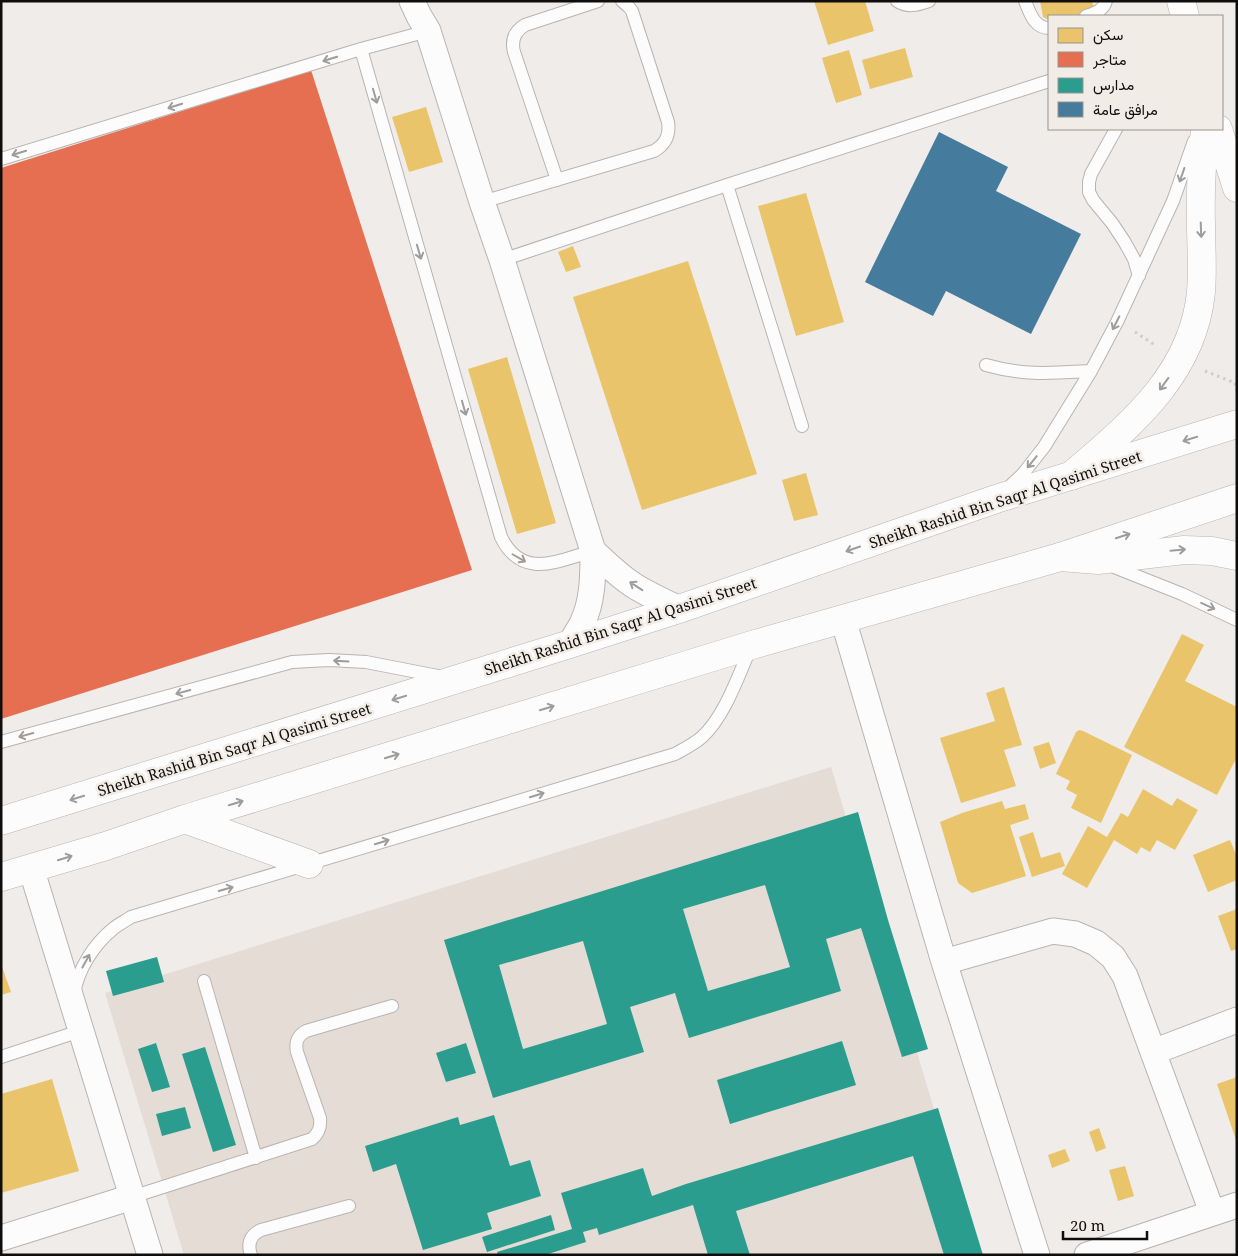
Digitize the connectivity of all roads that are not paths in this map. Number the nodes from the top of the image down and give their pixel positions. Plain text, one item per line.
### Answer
1 (412, 1) edge
2 (425, 1) edge
3 (598, 1) edge
4 (622, 1) edge
5 (897, 1) edge
6 (929, 1) edge
7 (1025, 1) edge
8 (1106, 1) edge
9 (1181, 1) edge
10 (1089, 15) edge
11 (1185, 15) edge
12 (1048, 28) edge
13 (428, 31) junction
14 (362, 49) junction
15 (1048, 81) edge
16 (1115, 130) edge
17 (1198, 130) edge
18 (1206, 130) edge
19 (1218, 130) edge
20 (1, 159) edge
21 (557, 180) junction
22 (727, 185) junction
23 (1237, 188) edge
24 (482, 202) junction
25 (502, 260) junction
26 (1139, 276) junction
27 (986, 365) dead end
28 (1091, 371) junction
29 (1237, 424) edge
30 (802, 426) dead end
31 (1071, 476) junction
32 (1237, 498) edge
33 (996, 499) junction
34 (593, 551) junction
35 (1237, 556) edge
36 (1060, 557) junction
37 (1098, 560) junction
38 (679, 609) junction
39 (843, 619) junction
40 (1237, 620) edge
41 (570, 644) junction
42 (752, 645) junction
43 (458, 679) junction
44 (1, 742) edge
45 (185, 819) junction
46 (1, 821) edge
47 (309, 864) junction
48 (30, 868) junction
49 (1, 877) edge
50 (944, 962) junction
51 (204, 981) dead end
52 (392, 1006) dead end
53 (73, 1007) junction
54 (1237, 1020) edge
55 (80, 1031) junction
56 (1153, 1052) junction
57 (1, 1057) edge
58 (256, 1158) junction
59 (132, 1197) junction
60 (1237, 1205) edge
61 (349, 1206) dead end
62 (1212, 1212) junction
63 (1, 1238) edge
64 (150, 1255) edge
65 (251, 1255) edge
66 (1036, 1255) edge
67 (1087, 1255) edge

1 - 13 street
2 - 13 street
3 - 21 lane
4 - 21 lane
5 - 6 lane
7 - 12 lane
8 - 10 lane
9 - 11 main road
13 - 14 lane
13 - 24 street
14 -> 20 lane
14 -> 34 lane
15 - 22 lane
16 - 26 lane
17 -> 26 lane
18 -> 31 main road
19 - 23 main road
21 - 24 lane
22 - 25 lane
22 - 30 lane
24 - 25 street
25 - 34 street
26 -> 28 lane
27 - 28 lane
28 -> 33 lane
29 -> 31 main road, Sheikh Rashid Bin Saqr Al Qasimi Street
31 - 33 main road, Sheikh Rashid Bin Saqr Al Qasimi Street
36 -> 32 main road
33 -> 38 main road, Sheikh Rashid Bin Saqr Al Qasimi Street
38 -> 34 street
34 - 41 street
37 -> 35 main road
36 - 37 main road
36 - 39 main road
37 -> 40 lane
38 - 41 main road, Sheikh Rashid Bin Saqr Al Qasimi Street
39 - 42 main road
39 - 50 street
41 - 43 main road, Sheikh Rashid Bin Saqr Al Qasimi Street
45 -> 42 main road
47 -> 42 lane
43 -> 44 lane
43 -> 46 main road, Sheikh Rashid Bin Saqr Al Qasimi Street
45 - 47 main road
48 -> 45 main road
53 -> 47 lane
48 - 49 main road
48 - 53 street
50 - 56 street
50 - 66 street
51 - 58 lane
52 - 58 lane
53 - 55 street
54 - 56 street
55 - 57 lane
55 - 59 street
56 - 62 street
58 - 59 lane
59 - 63 street
59 - 64 street
60 - 62 street
61 - 65 lane
62 - 67 street

